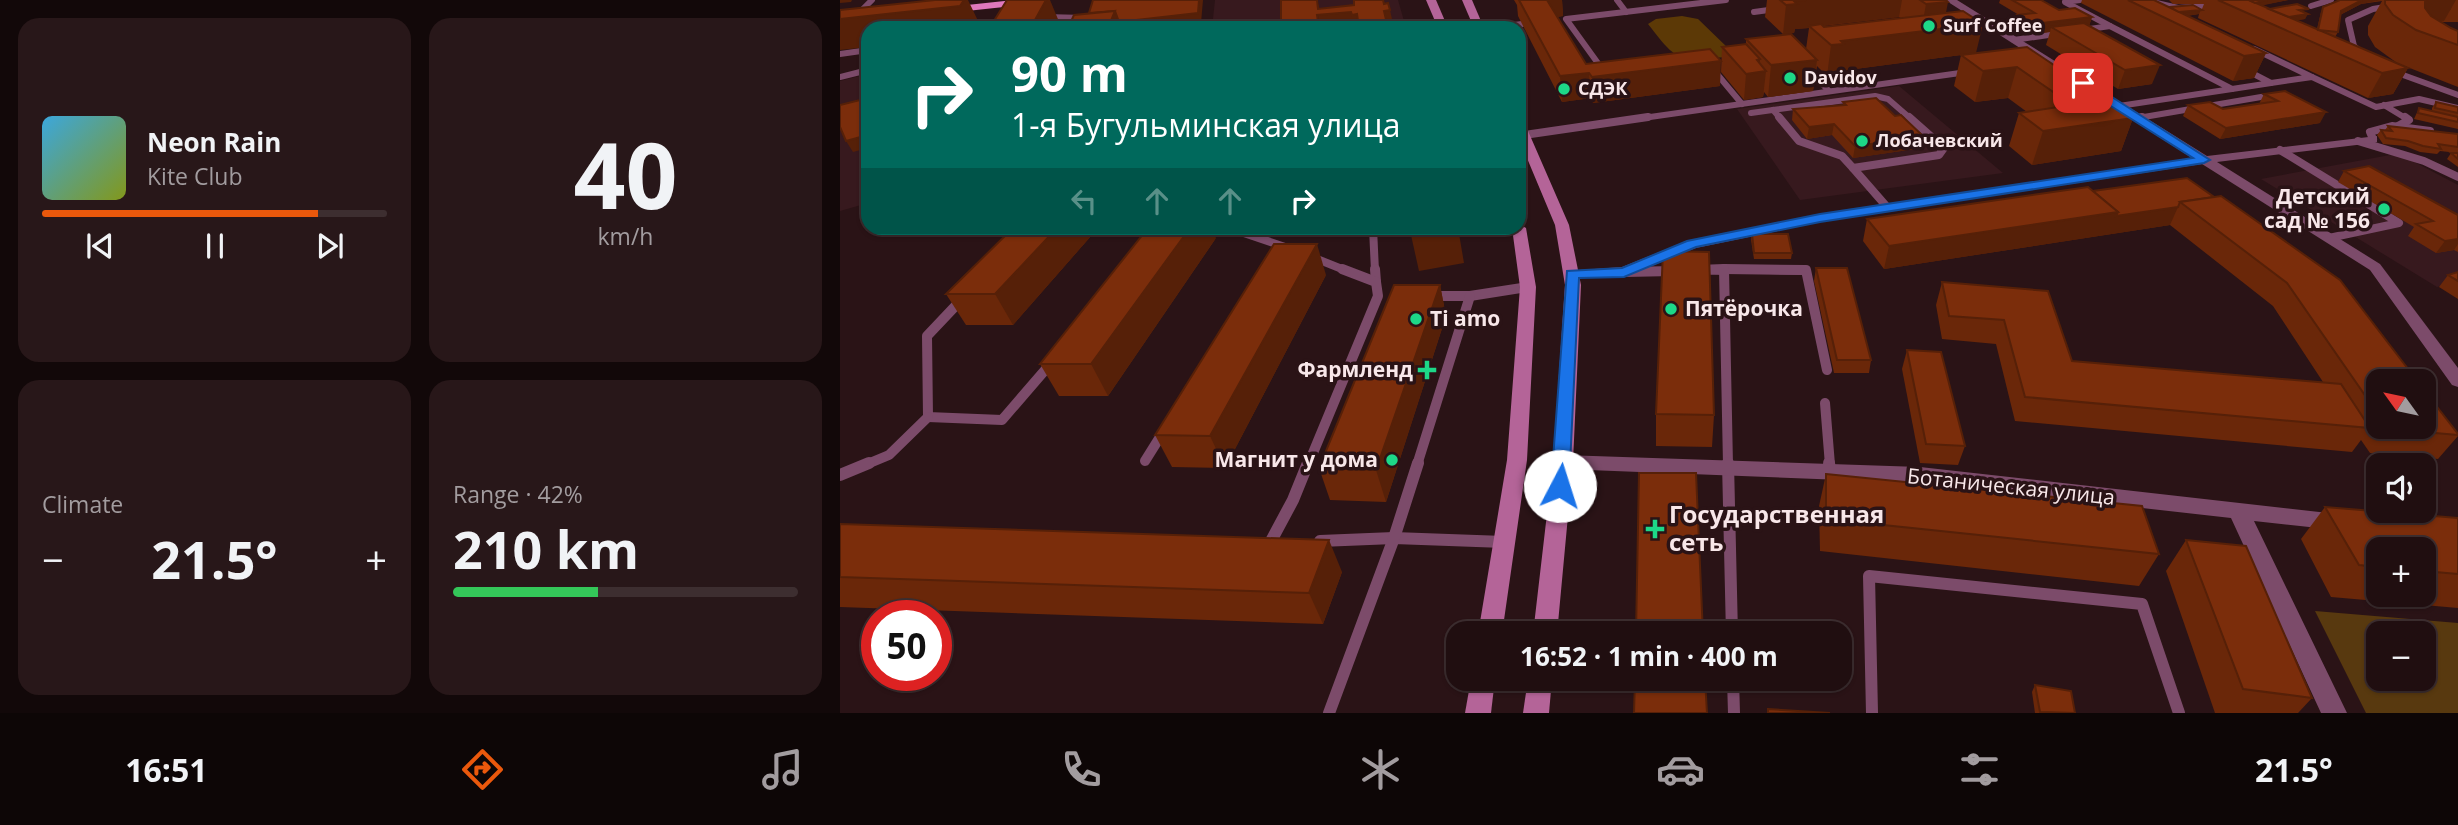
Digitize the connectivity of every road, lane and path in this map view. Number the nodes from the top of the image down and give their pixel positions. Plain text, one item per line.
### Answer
1 (973, 0) edge
2 (1040, 0) edge
3 (1431, 0) edge
4 (1467, 0) edge
5 (1617, 0) edge
6 (1726, 0) edge
7 (1950, 0) edge
8 (2080, 0) edge
9 (2144, 0) edge
10 (2331, 0) edge
11 (2226, 4) edge
12 (2403, 5) edge
13 (2311, 6) dead end
14 (1778, 9) dead end
15 (1626, 12) junction
16 (1754, 12) dead end
17 (1030, 18) edge
18 (1094, 18) edge
19 (1566, 19) junction
20 (1557, 20) edge
21 (1440, 21) edge
22 (1476, 21) edge
23 (2110, 26) junction
24 (2014, 40) junction
25 (2243, 44) edge
26 (861, 51) edge
27 (840, 54) edge
28 (2372, 59) edge
29 (2048, 61) junction
30 (2035, 63) edge
31 (2235, 64) edge
32 (1803, 65) edge
33 (2382, 65) edge
34 (1726, 66) edge
35 (1712, 68) junction
36 (1700, 69) edge
37 (861, 72) edge
38 (1971, 72) edge
39 (840, 76) edge
40 (2312, 77) junction
41 (1610, 80) edge
42 (2272, 83) junction
43 (2232, 89) junction
44 (1829, 91) junction
45 (2458, 95) edge
46 (2260, 97) dead end
47 (1742, 104) junction
48 (2384, 105) junction
49 (2119, 106) junction
50 (2458, 108) edge
51 (1773, 110) junction
52 (1751, 113) dead end
53 (2138, 118) junction
54 (2398, 126) junction
55 (1526, 129) edge
56 (2434, 132) edge
57 (2373, 139) joint
58 (2358, 141) junction
59 (1526, 142) edge
60 (2280, 150) junction
61 (2204, 160) junction
62 (1853, 168) junction
63 (2458, 177) edge
64 (1887, 207) junction
65 (1250, 235) edge
66 (1373, 235) edge
67 (1520, 235) edge
68 (2329, 238) junction
69 (1282, 246) junction
70 (1294, 250) edge
71 (1306, 255) edge
72 (1275, 257) edge
73 (1724, 270) junction
74 (1624, 272) junction
75 (1572, 274) junction
76 (1376, 282) junction
77 (974, 287) edge
78 (1528, 287) junction
79 (1378, 296) junction
80 (1391, 296) edge
81 (1418, 296) edge
82 (1470, 296) junction
83 (1062, 349) edge
84 (1827, 370) dead end
85 (2458, 381) edge
86 (1825, 403) dead end
87 (1174, 416) edge
88 (928, 417) junction
89 (1145, 461) dead end
90 (1563, 462) junction
91 (1728, 467) junction
92 (1830, 471) junction
93 (840, 475) edge
94 (2239, 512) junction
95 (2361, 524) edge
96 (1394, 538) junction
97 (1312, 542) edge
98 (1505, 542) junction
99 (1256, 543) edge
100 (1270, 543) junction
101 (1284, 543) edge
102 (1492, 621) edge
103 (1546, 621) edge
104 (1732, 621) edge
105 (1481, 691) edge
106 (1539, 691) edge
107 (1733, 691) edge
108 (1329, 713) edge
109 (1478, 713) edge
110 (1536, 713) edge
111 (1734, 713) edge
112 (1872, 713) edge
113 (2179, 713) edge
114 (2334, 713) edge

1 - 2 main road
3 - 21 main road
4 - 22 main road
5 - 15 lane
6 - 15 lane
7 - 24 street
8 - 23 lane
9 - 11 lane
10 - 13 lane
12 - 28 lane
14 - 16 lane
15 - 19 lane
17 - 18 lane
19 - 20 lane
19 - 41 lane
23 - 24 lane
23 - 43 lane
24 - 29 street
25 - 40 lane
26 - 27 lane
29 - 30 lane
29 - 49 street
31 - 42 lane
32 - 44 lane
33 - 45 lane
34 - 35 lane
35 - 36 lane
35 - 47 lane
37 - 39 lane
38 - 44 lane
40 - 42 lane
40 - 48 lane
42 - 43 lane
43 - 49 lane
44 - 47 lane
46 - 53 lane
47 - 55 lane
48 - 50 lane
48 - 54 lane
49 - 53 street
51 - 52 lane
51 - 62 lane
51 - 62 lane
53 - 61 street
54 - 56 lane
54 - 57 lane
57 - 58 street
58 - 60 street
58 - 63 lane
59 - 75 main road
60 - 61 street
60 - 68 lane
61 - 64 street
61 - 68 street
62 - 64 lane
64 - 74 street
65 - 69 lane
66 - 76 lane
67 - 78 main road
68 - 85 street
69 - 70 lane
69 - 72 lane
71 - 76 lane
73 - 74 lane
73 - 84 lane
73 - 91 lane
74 - 75 street
75 - 90 main road
76 - 79 lane
77 - 88 lane
78 - 82 lane
78 - 98 main road
79 - 80 lane
79 - 100 lane
81 - 82 lane
82 - 96 lane
83 - 88 lane
86 - 92 lane
87 - 89 lane
88 - 93 lane
90 - 91 street, Ботаническая улица
90 - 103 main road
91 - 92 street, Ботаническая улица
91 - 104 lane
92 - 94 street, Ботаническая улица
94 - 95 street, Ботаническая улица
94 - 114 street
96 - 97 lane
96 - 98 lane
96 - 108 lane
98 - 102 main road
99 - 100 lane
100 - 101 lane
105 - 109 main road
106 - 110 main road
107 - 111 lane
112 - 113 lane

